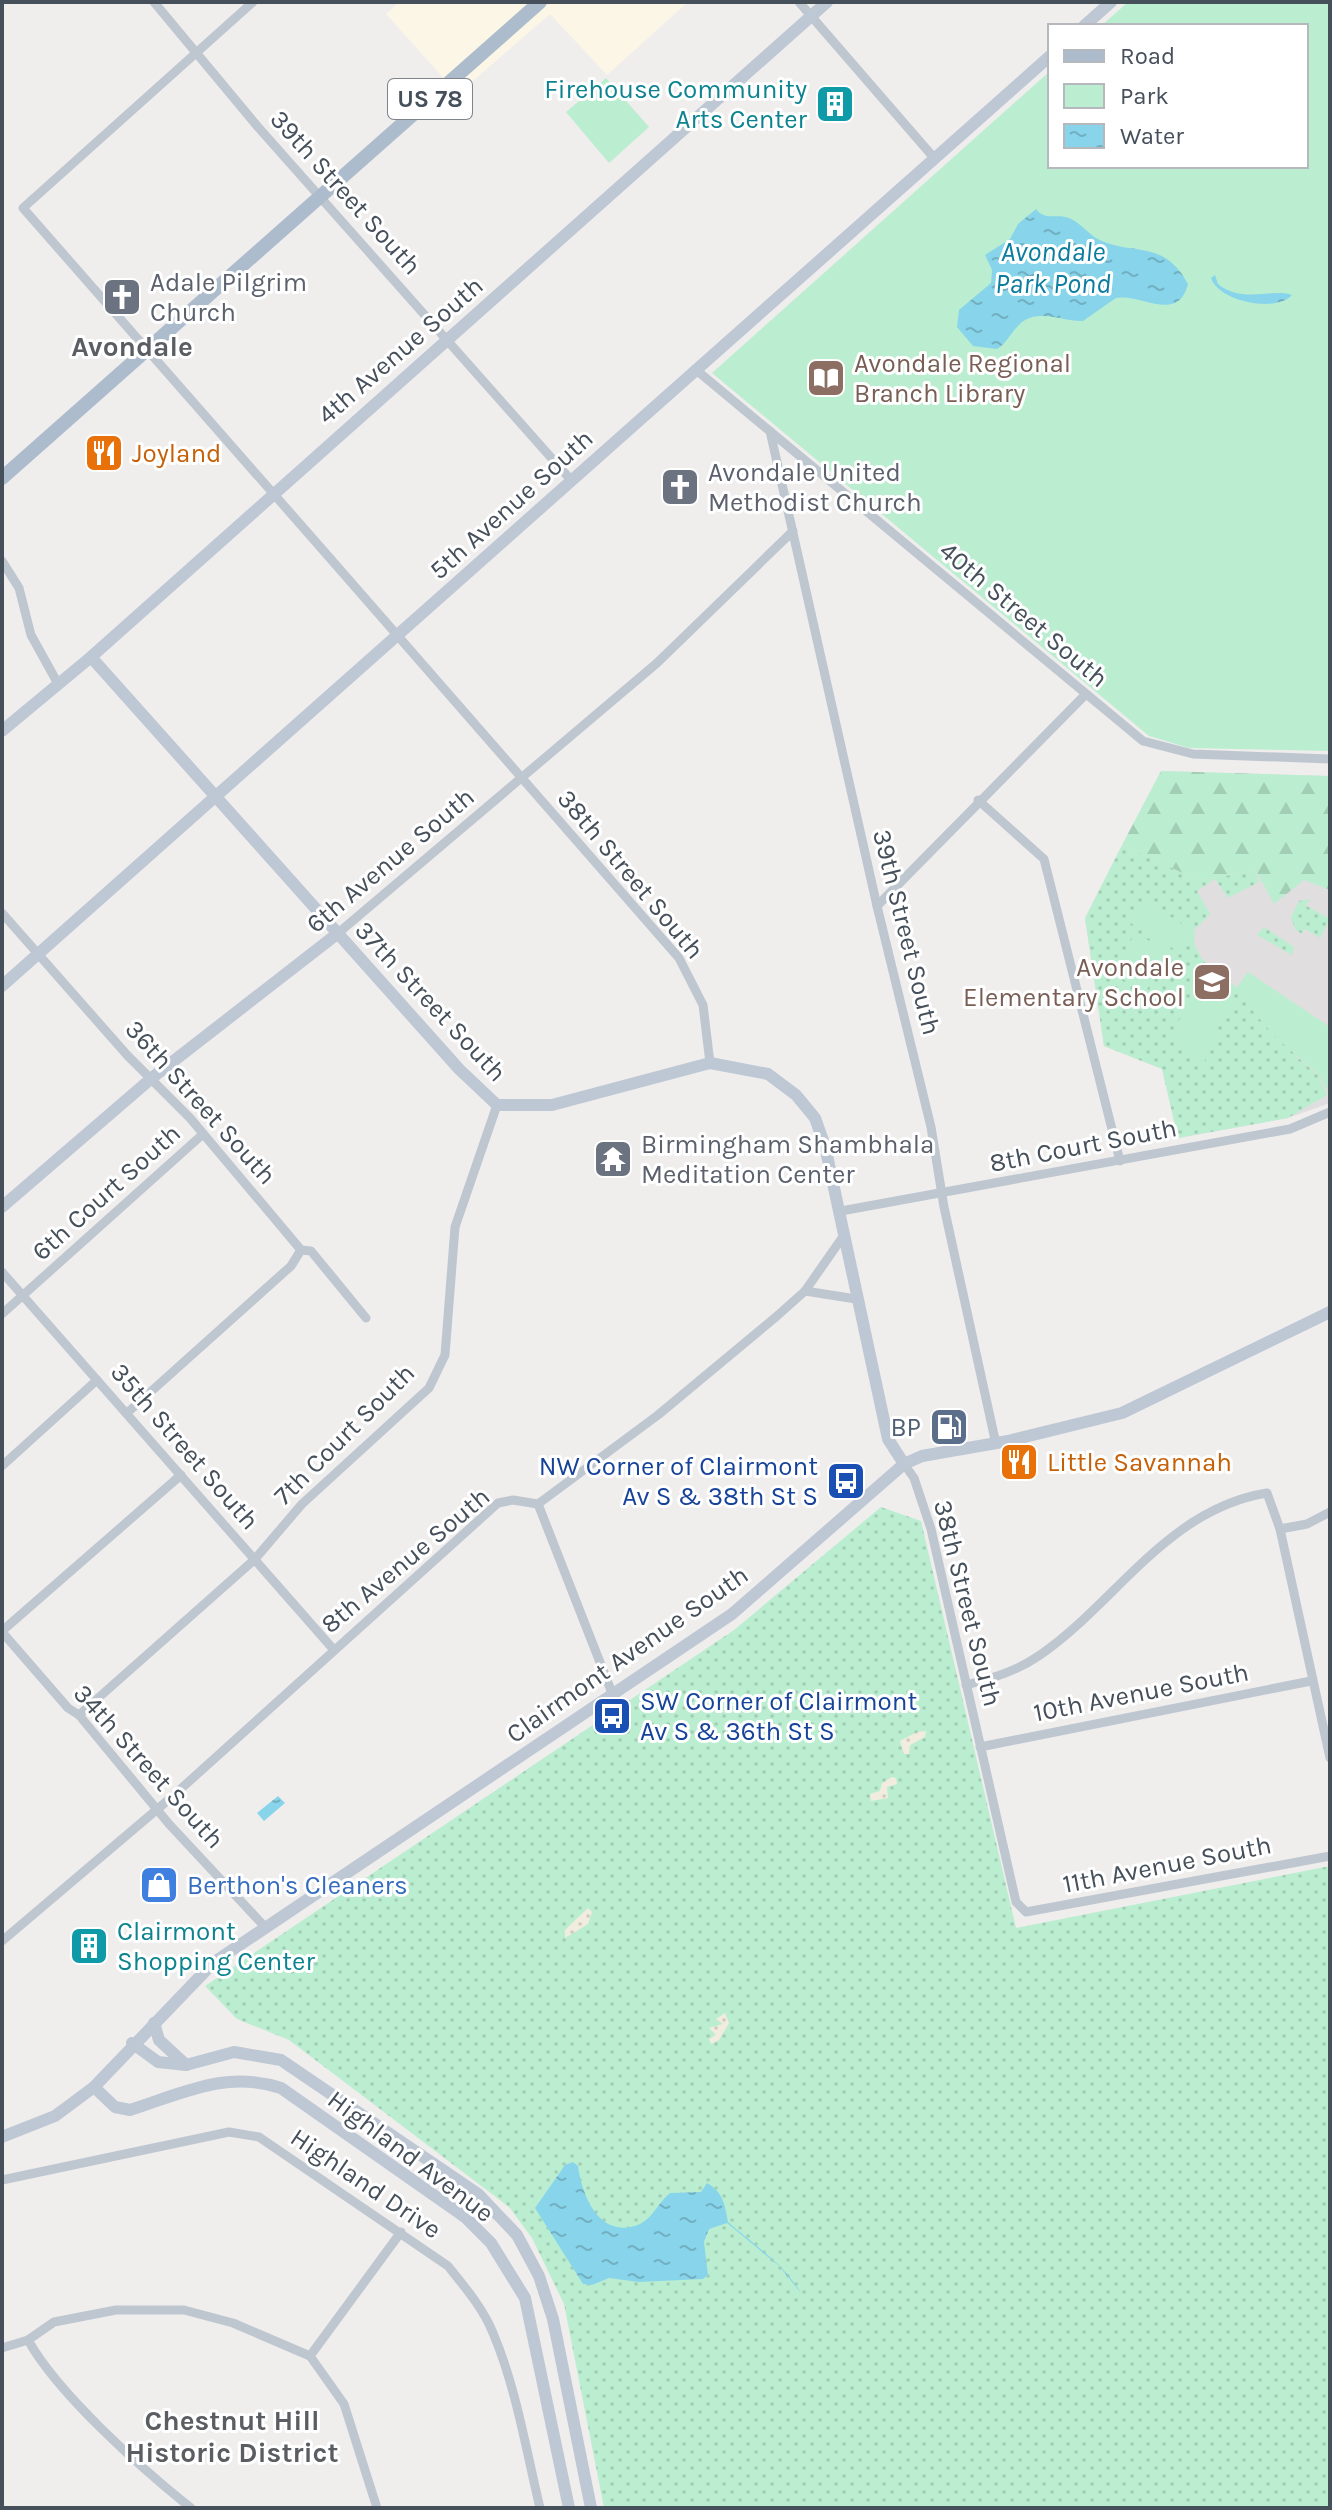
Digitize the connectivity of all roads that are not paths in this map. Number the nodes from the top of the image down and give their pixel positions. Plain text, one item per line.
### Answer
1 (154, 2) edge
2 (253, 2) edge
3 (540, 2) edge
4 (799, 2) edge
5 (827, 2) edge
6 (1111, 2) edge
7 (812, 16) junction
8 (1086, 24) edge
9 (196, 53) junction
10 (1048, 58) edge
11 (935, 159) junction
12 (320, 196) junction
13 (446, 338) junction
14 (147, 350) junction
15 (695, 369) junction
16 (770, 431) junction
17 (2, 478) edge
18 (571, 480) junction
19 (274, 491) junction
20 (793, 531) junction
21 (2, 561) edge
22 (399, 634) junction
23 (91, 657) junction
24 (57, 682) junction
25 (1086, 694) junction
26 (2, 731) edge
27 (1330, 759) edge
28 (522, 777) junction
29 (217, 794) junction
30 (978, 800) junction
31 (877, 906) junction
32 (2, 913) edge
33 (337, 934) junction
34 (38, 954) junction
35 (2, 986) edge
36 (710, 1063) junction
37 (153, 1077) junction
38 (497, 1105) junction
39 (1330, 1112) edge
40 (203, 1134) junction
41 (1120, 1161) junction
42 (942, 1194) junction
43 (2, 1207) edge
44 (841, 1211) junction
45 (842, 1238) junction
46 (301, 1250) junction
47 (2, 1272) edge
48 (805, 1291) junction
49 (23, 1296) junction
50 (856, 1299) junction
51 (1330, 1312) edge
52 (2, 1314) edge
53 (366, 1318) dead end
54 (97, 1380) junction
55 (127, 1413) junction
56 (996, 1444) junction
57 (904, 1464) junction
58 (2, 1466) edge
59 (181, 1475) junction
60 (538, 1504) junction
61 (1330, 1512) edge
62 (1280, 1529) junction
63 (255, 1559) junction
64 (2, 1632) edge
65 (334, 1650) junction
66 (1311, 1681) junction
67 (966, 1685) junction
68 (612, 1693) junction
69 (1330, 1704) edge
70 (1319, 1709) junction
71 (79, 1715) junction
72 (980, 1747) junction
73 (1330, 1758) edge
74 (156, 1806) junction
75 (1330, 1856) edge
76 (1016, 1902) joint
77 (265, 1927) junction
78 (2, 1941) edge
79 (154, 2023) junction
80 (132, 2043) junction
81 (186, 2065) junction
82 (94, 2087) junction
83 (2, 2137) edge
84 (2, 2180) edge
85 (401, 2232) junction
86 (28, 2340) junction
87 (2, 2348) edge
88 (310, 2356) junction
89 (191, 2508) edge
90 (377, 2508) edge
91 (540, 2508) edge
92 (569, 2508) edge
93 (591, 2508) edge

1 - 9 street, 39th Street South
2 - 9 street
3 - 12 main road, US 78
4 - 7 street
5 - 7 street, 4th Avenue South
6 - 8 street
7 - 11 street
7 - 13 street, 4th Avenue South
9 - 12 street, 39th Street South
9 - 14 street, 38th Street South
10 - 11 street, 5th Avenue South
11 - 15 street, 5th Avenue South
12 - 13 street, 39th Street South
12 - 14 main road, US 78
13 - 18 street, 39th Street South
13 - 19 street, 4th Avenue South
14 - 17 main road, US 78
14 - 19 street, 38th Street South
15 - 16 street, 40th Street South
15 - 18 street, 5th Avenue South
16 - 20 street, 39th Street South
16 - 25 street, 40th Street South
18 - 22 street, 5th Avenue South
19 - 22 street, 38th Street South
19 - 23 street, 4th Avenue South
20 - 28 street, 6th Avenue South
20 - 31 street, 39th Street South
21 - 24 street
22 - 28 street, 38th Street South
22 - 29 street, 5th Avenue South
23 - 24 street, 4th Avenue South
23 - 29 street, 37th Street South
24 - 26 street, 4th Avenue South
25 - 27 street, 40th Street South
25 - 30 street
28 - 33 street, 6th Avenue South
28 - 36 street, 38th Street South
29 - 33 street, 37th Street South
29 - 34 street, 5th Avenue South
30 - 31 street
30 - 41 street
31 - 42 street, 39th Street South
32 - 34 street, 36th Street South
33 - 37 street, 6th Avenue South
33 - 38 street, 37th Street South
34 - 35 street, 5th Avenue South
34 - 37 street, 36th Street South
36 - 38 street, 37th Street South
36 - 44 street, 38th Street South
37 - 40 street, 36th Street South
37 - 43 street, 6th Avenue South
38 - 63 street, 7th Court South
39 - 41 street, 8th Court South
40 - 46 street, 36th Street South
40 - 49 street, 6th Court South
41 - 42 street, 8th Court South
42 - 44 street, 8th Court South
42 - 56 street, 39th Street South
44 - 45 street, 38th Street South
45 - 48 street
45 - 50 street, 38th Street South
46 - 53 street, 36th Street South
46 - 55 street
47 - 49 street, 35th Street South
48 - 50 street
48 - 60 street
49 - 52 street, 6th Court South
49 - 54 street, 35th Street South
50 - 57 street, 38th Street South
51 - 56 street, Clairmont Avenue South
54 - 55 street, 35th Street South
54 - 58 street
55 - 59 street, 35th Street South
56 - 57 street, Clairmont Avenue South
57 - 67 street, 38th Street South
57 - 68 street, Clairmont Avenue South
59 - 63 street, 35th Street South
59 - 64 street
60 - 65 street, 8th Avenue South
60 - 68 street
61 - 62 street
62 - 66 street
62 - 67 street
63 - 65 street, 35th Street South
63 - 71 street, 7th Court South
64 - 71 street, 34th Street South
65 - 74 street, 8th Avenue South
66 - 70 street
66 - 72 street, 10th Avenue South
67 - 72 street, 38th Street South
68 - 77 street, Clairmont Avenue South
69 - 70 street
70 - 73 street
71 - 74 street, 34th Street South
72 - 76 street, 38th Street South
74 - 77 street, 34th Street South
74 - 78 street, 8th Avenue South
75 - 76 street, 11th Avenue South
77 - 79 street, Clairmont Avenue South
79 - 80 street, Clairmont Avenue South
79 - 81 street
80 - 81 street
80 - 82 street, Clairmont Avenue South
81 - 93 street, Highland Avenue
82 - 83 street, Clairmont Avenue South
82 - 92 street, Highland Avenue
84 - 85 street, Highland Drive
85 - 88 street
85 - 91 street, Highland Drive
86 - 87 street
86 - 88 street
86 - 89 street
88 - 90 street

